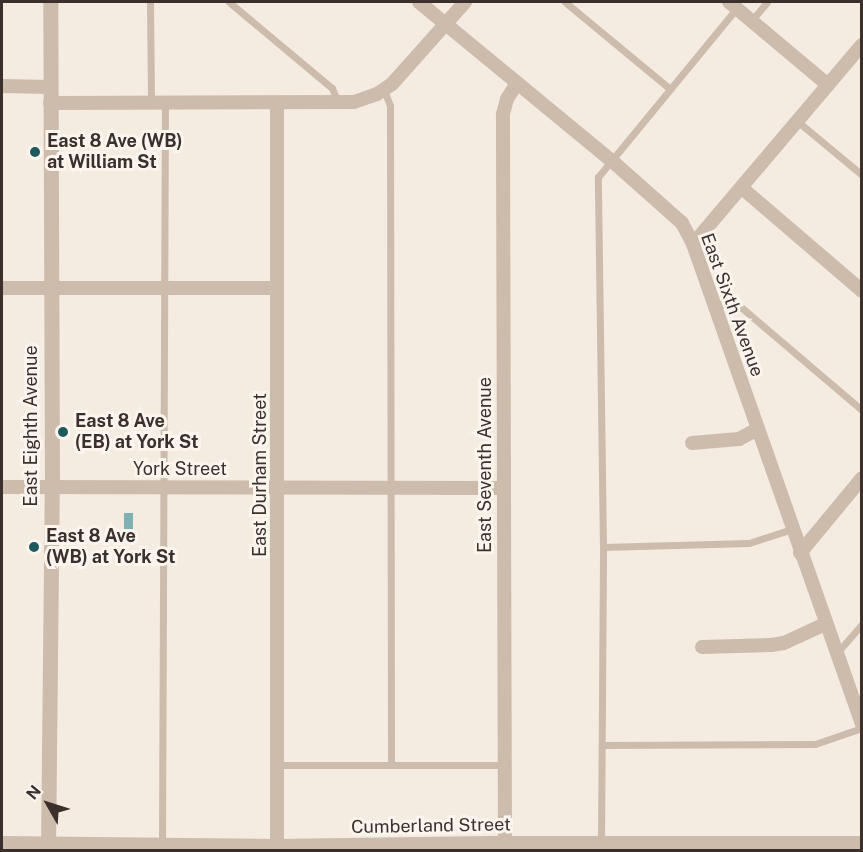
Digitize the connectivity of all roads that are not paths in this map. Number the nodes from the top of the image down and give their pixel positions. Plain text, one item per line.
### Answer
1 (50, 2) edge
2 (150, 2) edge
3 (230, 2) edge
4 (419, 2) edge
5 (465, 2) edge
6 (565, 2) edge
7 (768, 2) edge
8 (733, 5) edge
9 (752, 20) junction
10 (446, 25) junction
11 (861, 45) edge
12 (517, 83) junction
13 (828, 86) junction
14 (2, 87) edge
15 (50, 87) junction
16 (670, 89) junction
17 (384, 90) junction
18 (50, 103) junction
19 (158, 103) junction
20 (277, 103) junction
21 (338, 103) junction
22 (797, 121) junction
23 (611, 160) junction
24 (861, 175) edge
25 (742, 188) junction
26 (693, 244) junction
27 (166, 287) junction
28 (2, 288) edge
29 (50, 288) junction
30 (276, 288) junction
31 (861, 291) edge
32 (713, 303) junction
33 (861, 410) edge
34 (758, 429) junction
35 (692, 443) dead end
36 (861, 478) edge
37 (2, 487) edge
38 (165, 487) junction
39 (278, 487) junction
40 (390, 487) junction
41 (52, 488) junction
42 (503, 488) junction
43 (792, 529) junction
44 (603, 547) junction
45 (800, 553) junction
46 (825, 624) junction
47 (861, 624) edge
48 (702, 647) dead end
49 (835, 655) junction
50 (861, 726) edge
51 (602, 745) junction
52 (391, 764) junction
53 (277, 765) junction
54 (504, 765) junction
55 (2, 843) edge
56 (601, 843) junction
57 (861, 843) edge
58 (162, 846) junction
59 (277, 846) junction
60 (48, 847) edge
61 (505, 847) edge
62 (693, 847) edge
63 (824, 847) edge

1 - 15 street, East Eighth Avenue
2 - 19 lane
3 - 21 lane
4 - 10 street, East Sixth Avenue
5 - 10 street
6 - 16 lane
7 - 9 lane
8 - 9 street
8 - 16 lane
9 - 13 street
10 - 12 street, East Sixth Avenue
10 - 17 street
11 - 13 street
12 - 23 street, East Sixth Avenue
12 - 42 street, East Seventh Avenue
13 - 22 street
14 - 15 street
15 - 18 street, East Eighth Avenue
16 - 23 lane
17 - 21 street
17 - 40 lane
18 - 19 street
18 - 29 street, East Eighth Avenue
19 - 20 street
19 - 27 lane
20 - 21 street
20 - 30 street, East Durham Street
22 - 24 lane
22 - 25 street
23 - 26 street, East Sixth Avenue
23 - 44 lane
25 - 26 street
25 - 31 street
26 - 32 street, East Sixth Avenue
27 - 29 street
27 - 30 street
27 - 38 lane
28 - 29 street
29 - 41 street, East Eighth Avenue
30 - 39 street, East Durham Street
32 - 33 lane
32 - 34 street, East Sixth Avenue
34 - 35 street
34 - 43 street, East Sixth Avenue
36 - 45 street
37 - 41 street, York Street
38 - 39 street, York Street
38 - 41 street, York Street
38 - 58 lane
39 - 40 street, York Street
39 - 53 street, East Durham Street
40 - 42 street, York Street
40 - 52 lane
41 - 60 street, East Eighth Avenue
42 - 54 street, East Seventh Avenue
43 - 44 lane
43 - 45 street, East Sixth Avenue
44 - 51 lane
45 - 46 street, East Sixth Avenue
46 - 48 street
46 - 49 street, East Sixth Avenue
47 - 49 lane
49 - 50 street, East Sixth Avenue
50 - 51 lane
51 - 56 lane
52 - 53 lane
52 - 54 lane
53 - 59 street, East Durham Street
54 - 61 street, East Seventh Avenue
55 - 60 street, Cumberland Street
56 - 61 street, Cumberland Street
56 - 62 street, Cumberland Street
57 - 63 street, Cumberland Street
58 - 59 street, Cumberland Street
58 - 60 street, Cumberland Street
59 - 61 street, Cumberland Street
62 - 63 street, Cumberland Street

